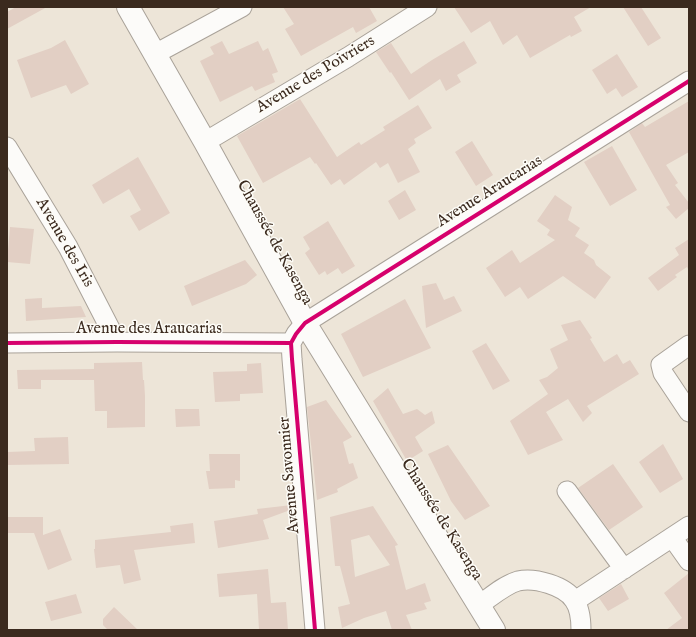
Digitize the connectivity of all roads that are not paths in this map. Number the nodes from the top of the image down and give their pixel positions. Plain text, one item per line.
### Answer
1 (128, 7) edge
2 (242, 7) edge
3 (427, 7) edge
4 (155, 54) junction
5 (689, 81) edge
6 (205, 142) junction
7 (7, 147) edge
8 (305, 323) junction
9 (117, 342) junction
10 (7, 343) edge
11 (291, 343) junction
12 (689, 345) edge
13 (689, 412) edge
14 (567, 491) dead end
15 (689, 526) edge
16 (672, 537) junction
17 (689, 561) edge
18 (624, 569) junction
19 (575, 601) junction
20 (479, 605) junction
21 (315, 630) edge
22 (494, 630) edge
23 (580, 630) edge

1 - 4 main road, Chaussée de Kasenga
2 - 4 street
3 - 6 street, Avenue des Poivriers
4 - 6 main road, Chaussée de Kasenga
5 - 8 street, Avenue Araucarias
6 - 8 main road, Chaussée de Kasenga
7 - 9 street, Avenue des Iris
8 - 11 street
8 - 20 main road, Chaussée de Kasenga
9 - 10 street, Avenue des Araucarias
9 - 11 street, Avenue des Araucarias
11 - 21 street, Avenue Savonnier
12 - 13 street
14 - 18 street
15 - 16 street
16 - 17 street
16 - 18 street
18 - 19 street
19 - 20 street
19 - 23 street
20 - 22 main road, Chaussée de Kasenga

